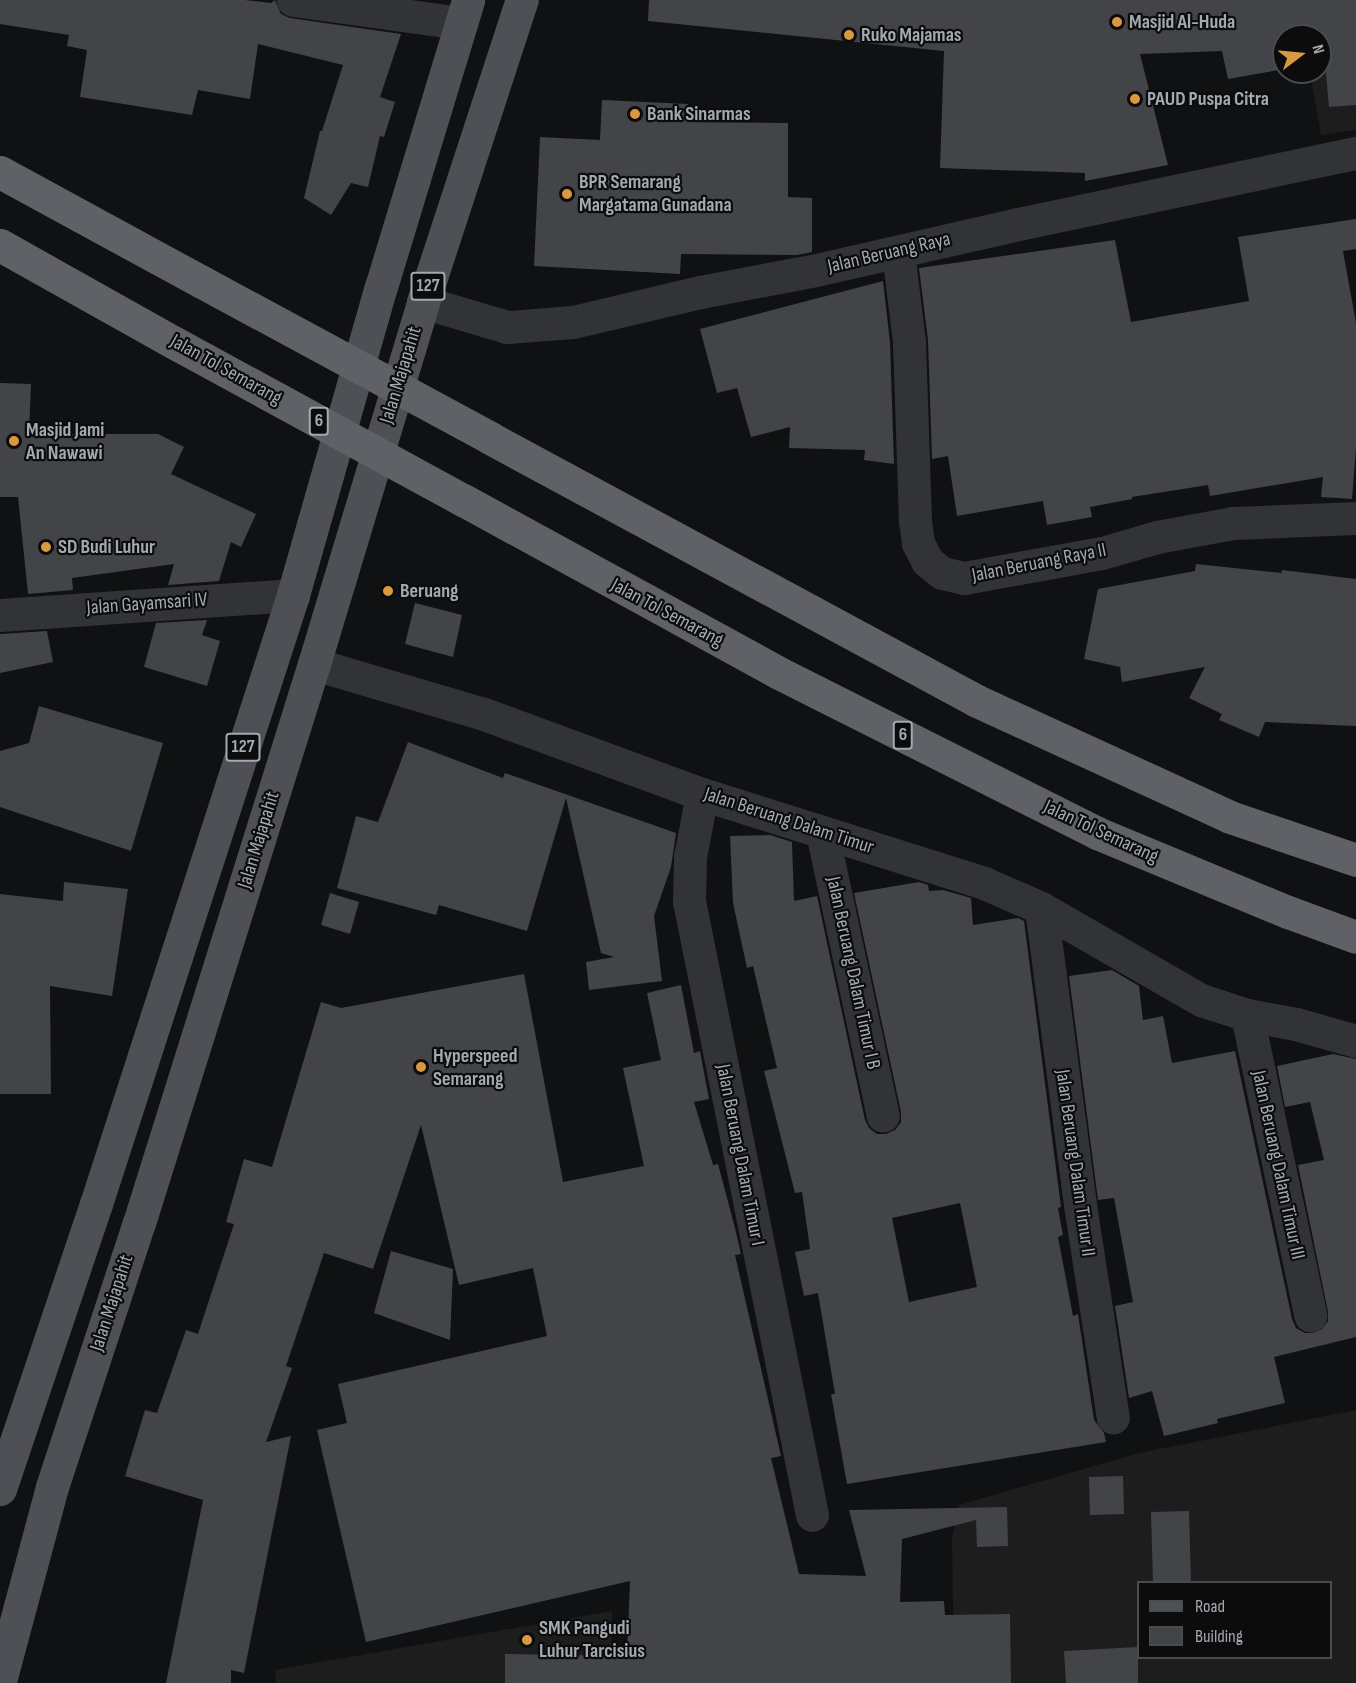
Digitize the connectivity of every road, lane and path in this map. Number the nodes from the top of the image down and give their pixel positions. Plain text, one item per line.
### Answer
1 (293, 0) edge
2 (522, 0) edge
3 (465, 11) edge
4 (1356, 153) edge
5 (0, 172) edge
6 (0, 245) edge
7 (898, 252) junction
8 (423, 302) junction
9 (1356, 518) edge
10 (293, 595) junction
11 (0, 615) edge
12 (315, 664) junction
13 (702, 794) junction
14 (822, 832) junction
15 (1356, 860) edge
16 (1041, 908) junction
17 (1356, 936) edge
18 (1247, 1015) junction
19 (1356, 1041) edge
20 (883, 1116) dead end
21 (1310, 1315) dead end
22 (1113, 1417) dead end
23 (2, 1474) edge
24 (812, 1515) dead end
25 (0, 1681) edge

1 - 3 street
2 - 8 main road, Jalan Majapahit / 127
3 - 10 main road, 127
4 - 7 street, Jalan Beruang Raya
5 - 15 highway, bridge
6 - 17 highway, Jalan Tol Semarang / 6, bridge
7 - 8 street, Jalan Beruang Raya
7 - 9 street, Jalan Beruang Raya II
8 - 12 main road, Jalan Majapahit / 127
10 - 11 street, Jalan Gayamsari IV
10 - 23 main road, 127
12 - 13 street, Jalan Beruang Dalam Timur
12 - 25 main road, Jalan Majapahit / 127
13 - 14 street, Jalan Beruang Dalam Timur
13 - 24 street, Jalan Beruang Dalam Timur I
14 - 16 street, Jalan Beruang Dalam Timur
14 - 20 street, Jalan Beruang Dalam Timur I B
16 - 18 street, Jalan Beruang Dalam Timur
16 - 22 street, Jalan Beruang Dalam Timur II
18 - 19 street, Jalan Beruang Dalam Timur
18 - 21 street, Jalan Beruang Dalam Timur III

